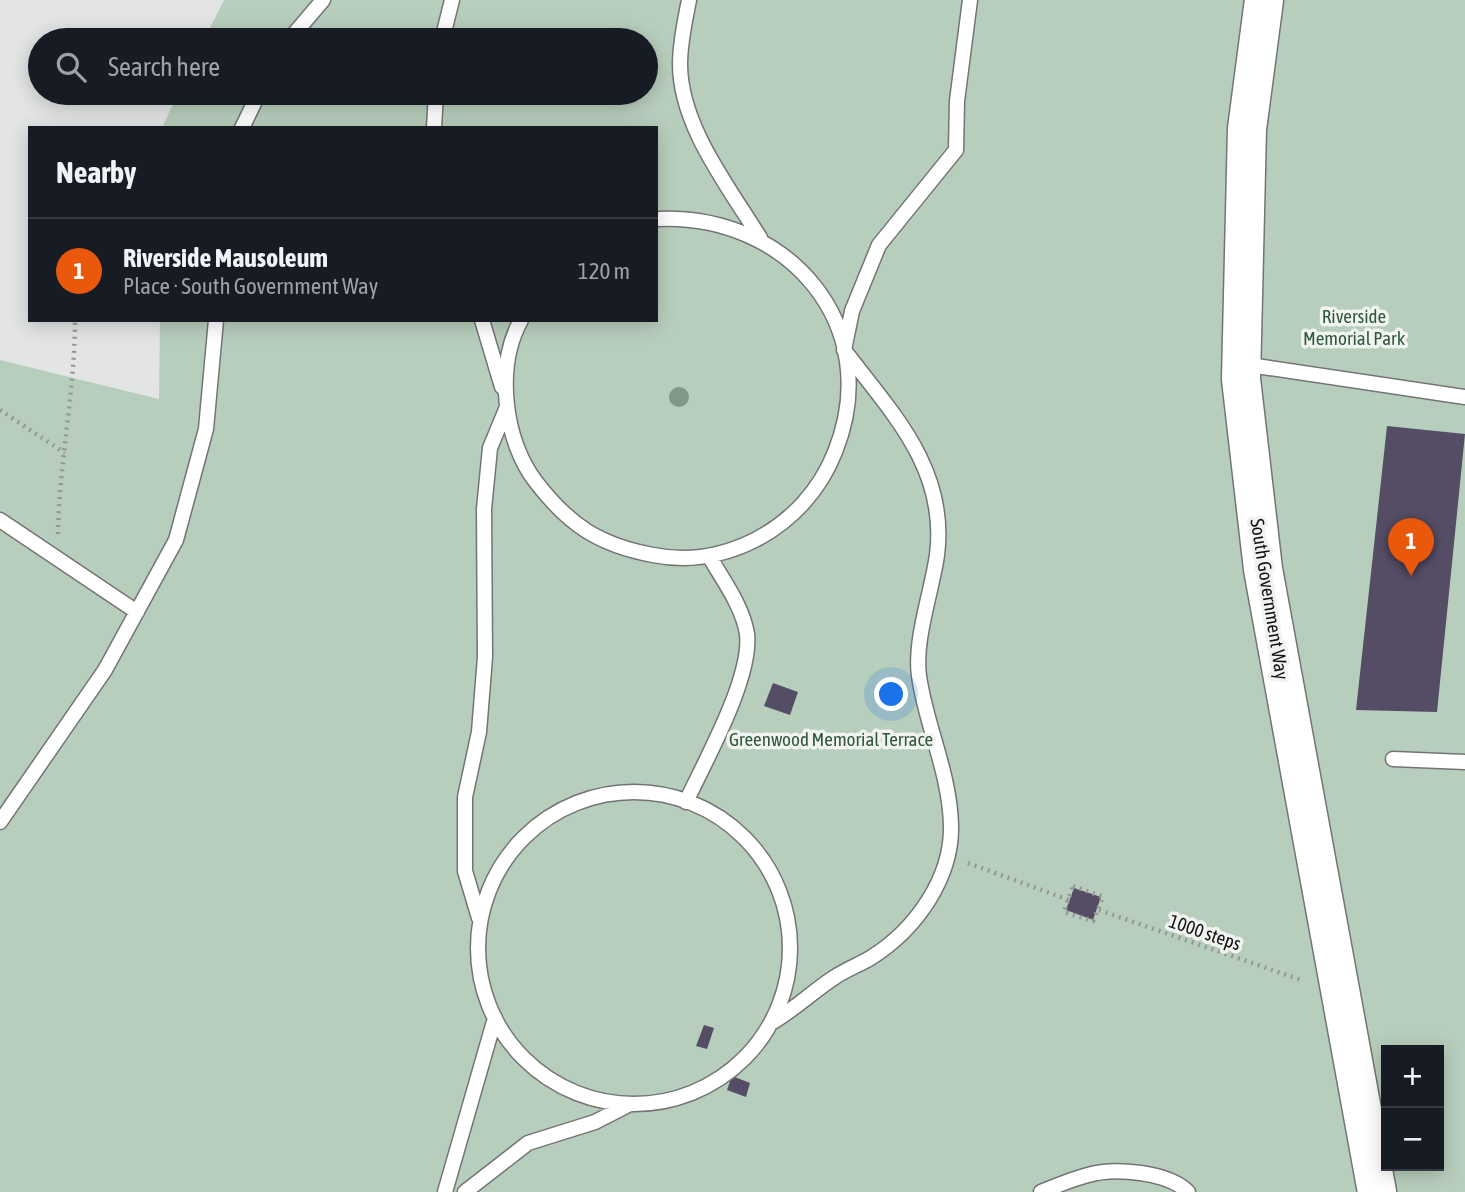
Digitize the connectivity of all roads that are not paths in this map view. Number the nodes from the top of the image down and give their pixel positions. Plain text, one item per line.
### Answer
1 (323, 0) edge
2 (452, 0) edge
3 (689, 0) edge
4 (970, 0) edge
5 (1264, 0) edge
6 (299, 28) edge
7 (445, 28) edge
8 (253, 105) edge
9 (435, 105) edge
10 (243, 126) edge
11 (434, 126) edge
12 (658, 219) edge
13 (760, 238) junction
14 (216, 322) edge
15 (483, 322) edge
16 (520, 322) edge
17 (845, 350) junction
18 (1242, 364) junction
19 (1465, 397) edge
20 (507, 406) junction
21 (0, 520) edge
22 (709, 556) junction
23 (137, 612) junction
24 (1393, 759) dead end
25 (1465, 762) edge
26 (686, 802) junction
27 (0, 822) edge
28 (480, 919) junction
29 (495, 1018) junction
30 (771, 1023) junction
31 (630, 1104) junction
32 (445, 1192) edge
33 (465, 1192) edge
34 (1041, 1192) edge
35 (1188, 1192) edge
36 (1377, 1192) edge

1 - 6 lane
2 - 7 lane
3 - 13 lane
4 - 17 lane
5 - 18 main road, South Government Way
8 - 10 lane
9 - 11 lane
12 - 13 lane
13 - 17 lane
14 - 23 lane
15 - 20 lane
16 - 20 lane
17 - 22 lane
17 - 30 lane
18 - 19 lane
18 - 36 main road, South Government Way
20 - 22 lane
20 - 28 lane
21 - 23 lane
22 - 26 lane
23 - 27 lane
24 - 25 lane
26 - 28 lane
26 - 30 lane
28 - 29 lane
29 - 31 lane
29 - 32 lane
30 - 31 lane
31 - 33 lane
34 - 35 lane

